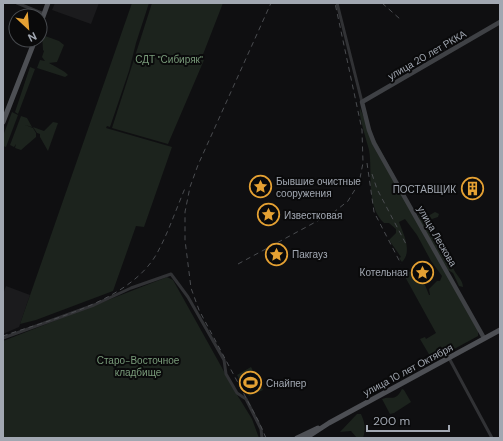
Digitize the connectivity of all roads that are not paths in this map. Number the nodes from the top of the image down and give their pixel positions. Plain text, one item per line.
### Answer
1 (17, 3) edge
2 (337, 3) edge
3 (29, 8) edge
4 (500, 22) edge
5 (31, 48) edge
6 (362, 102) junction
7 (3, 122) edge
8 (500, 330) edge
9 (3, 338) edge
10 (484, 338) junction
11 (449, 358) junction
12 (325, 426) junction
13 (262, 438) edge
14 (297, 438) edge
15 (306, 438) edge
16 (492, 438) edge

1 - 3 street
2 - 6 street, улица Лескова
4 - 6 main road, улица 20 лет РККА
5 - 7 main road
6 - 10 main road, улица Лескова
8 - 10 main road, улица 10 лет Октября
9 - 13 street
10 - 11 main road, улица 10 лет Октября
11 - 12 main road, улица 10 лет Октября
11 - 16 street
12 - 14 main road, улица 10 лет Октября
12 - 15 main road, улица 10 лет Октября

